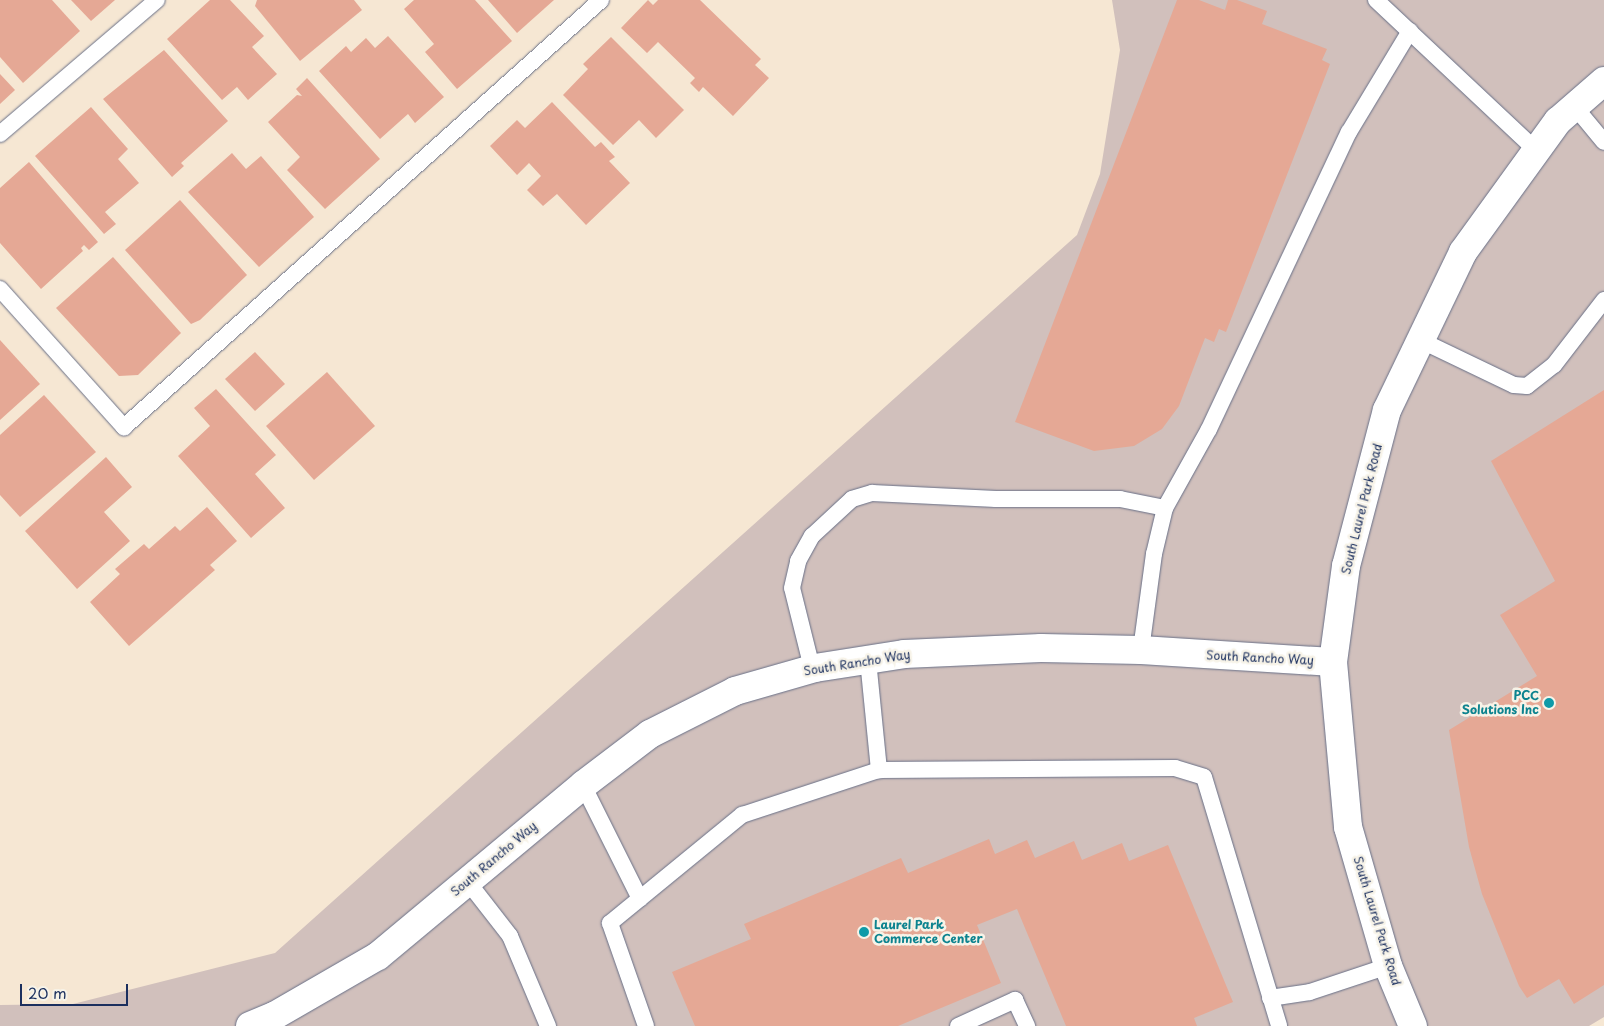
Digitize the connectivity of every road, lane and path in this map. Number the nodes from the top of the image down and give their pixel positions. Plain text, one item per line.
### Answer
1 (157, 0) edge
2 (601, 0) edge
3 (1376, 0) edge
4 (1410, 31) junction
5 (1604, 81) edge
6 (1575, 107) junction
7 (0, 134) edge
8 (1604, 142) edge
9 (1536, 150) junction
10 (0, 289) edge
11 (1604, 300) edge
12 (1420, 340) junction
13 (1166, 508) junction
14 (1141, 650) junction
15 (868, 660) junction
16 (1332, 662) junction
17 (812, 668) junction
18 (879, 770) junction
19 (583, 785) junction
20 (468, 882) junction
21 (640, 899) junction
22 (1388, 966) junction
23 (1270, 998) junction
24 (250, 1026) edge
25 (548, 1026) edge
26 (646, 1026) edge
27 (958, 1026) edge
28 (1027, 1026) edge
29 (1278, 1026) edge
30 (1413, 1026) edge

1 - 7 lane
2 - 10 lane
3 - 4 lane
4 - 9 lane
4 - 13 lane
5 - 6 street, South Laurel Park Road
6 - 8 lane
6 - 9 street, South Laurel Park Road
9 - 12 street, South Laurel Park Road
11 - 12 lane
12 - 16 street, South Laurel Park Road
13 - 14 lane
13 - 17 lane
14 - 15 street, South Rancho Way
14 - 16 street, South Rancho Way
15 - 17 street, South Rancho Way
15 - 18 lane
16 - 22 street, South Laurel Park Road
17 - 19 street, South Rancho Way
18 - 21 lane
18 - 23 lane
19 - 20 street, South Rancho Way
19 - 21 lane
20 - 24 street, South Rancho Way
20 - 25 lane
21 - 26 lane
22 - 23 lane
22 - 30 street, South Laurel Park Road
23 - 29 lane
27 - 28 lane

